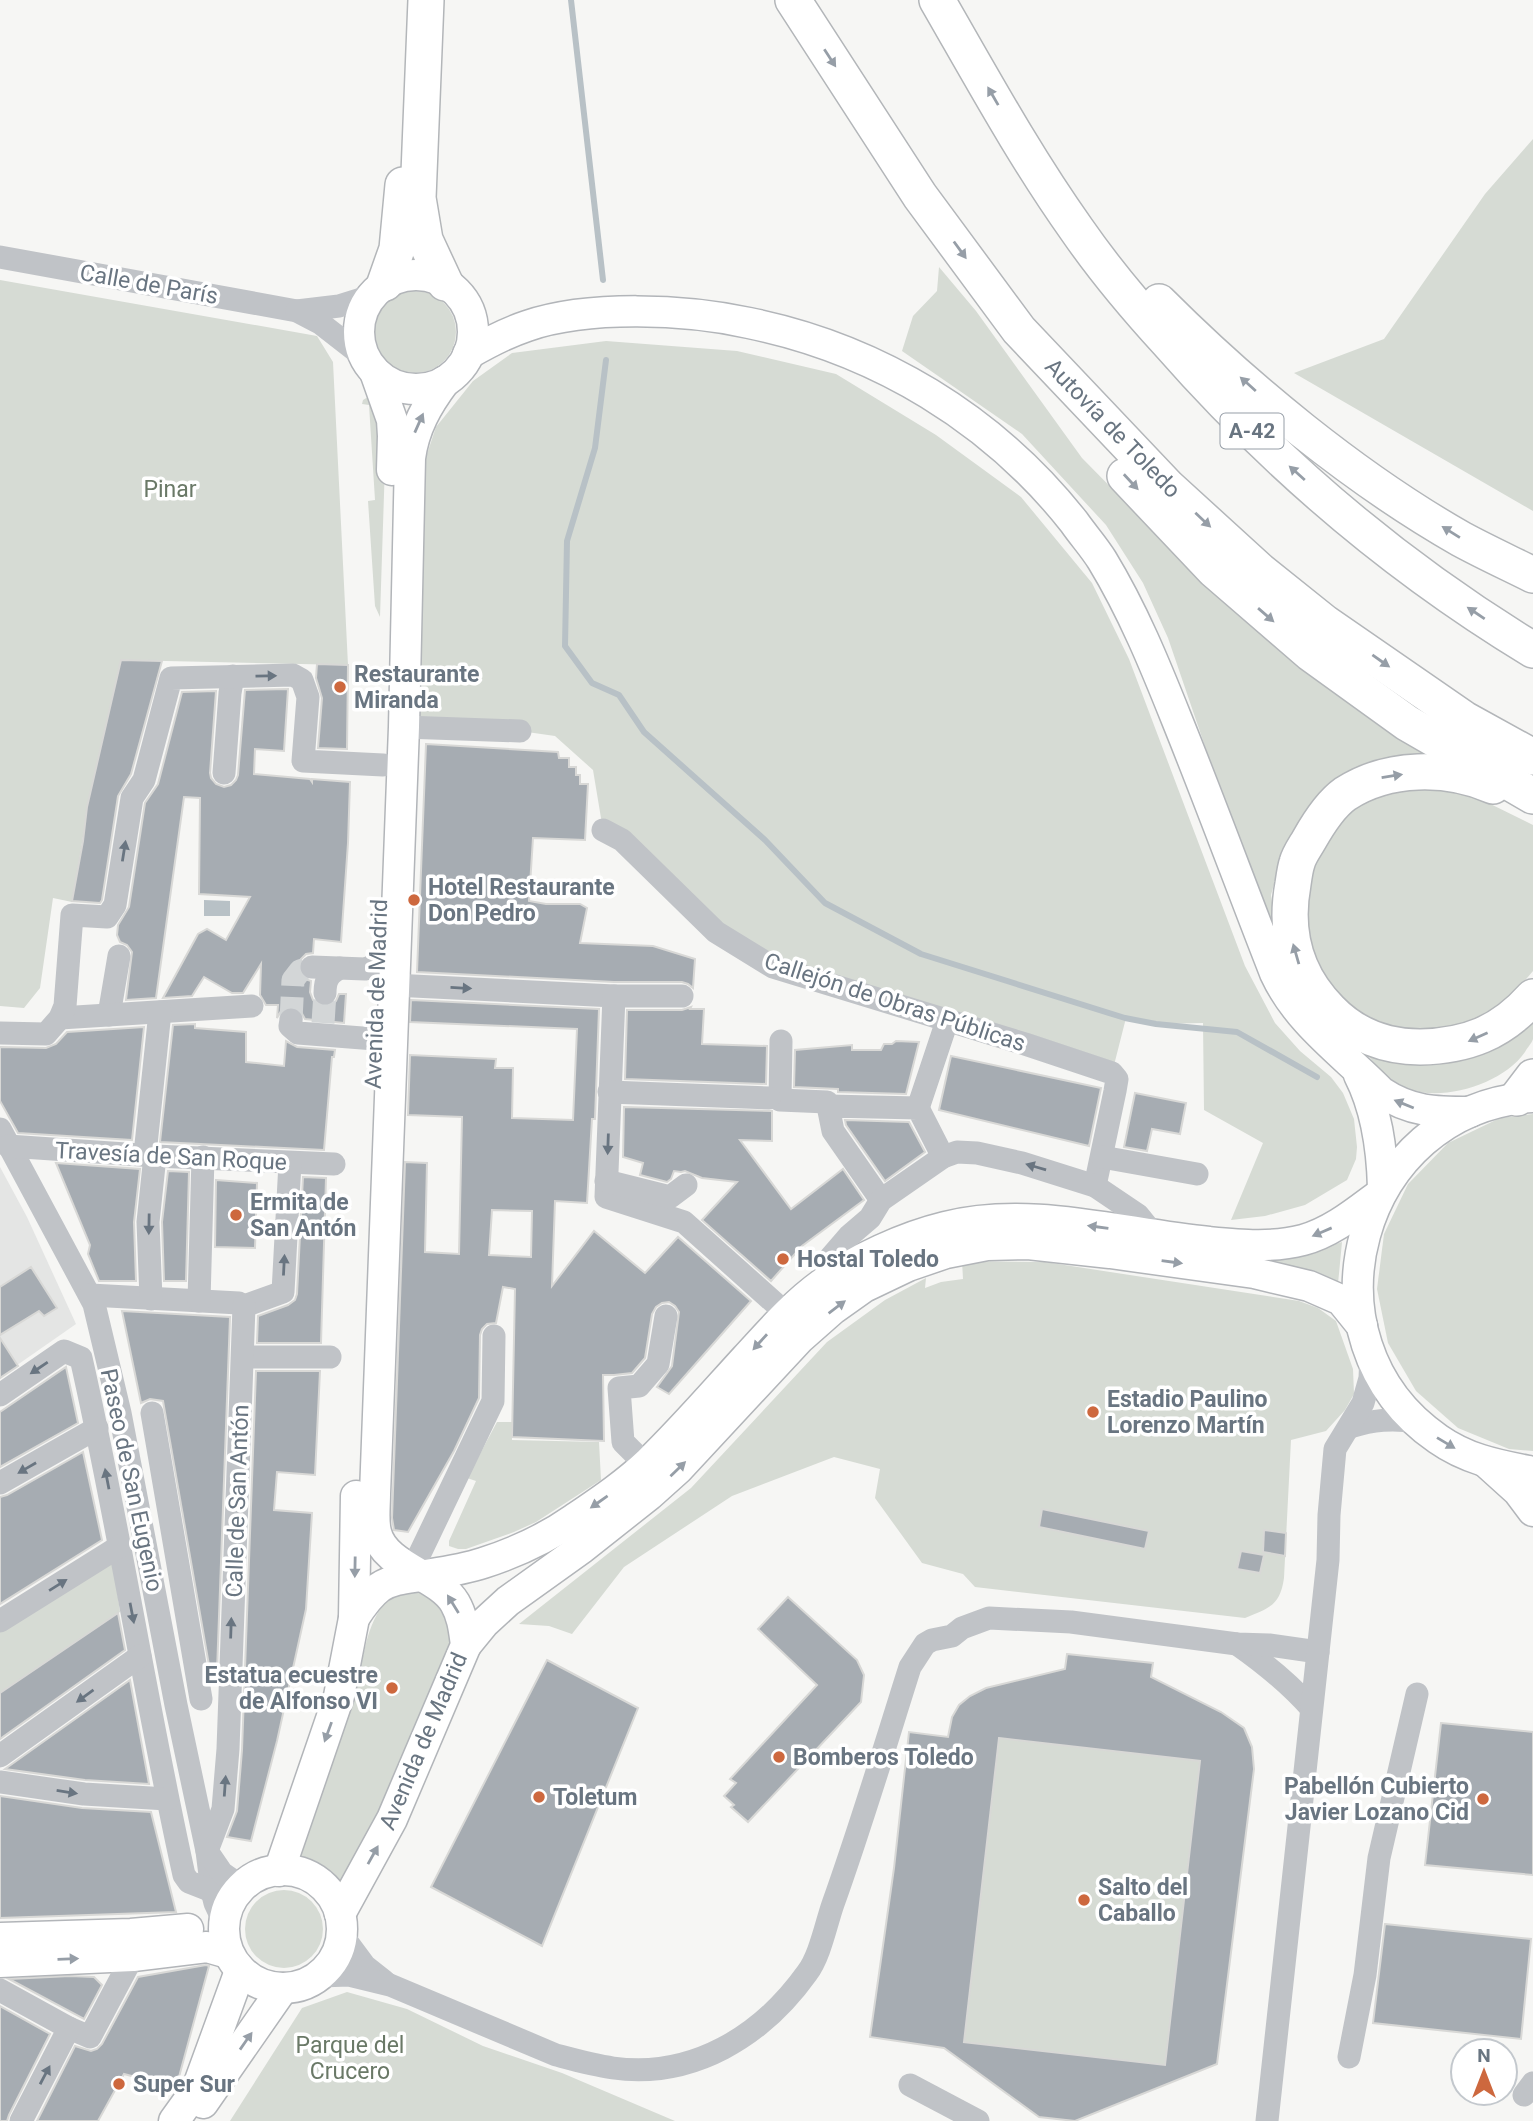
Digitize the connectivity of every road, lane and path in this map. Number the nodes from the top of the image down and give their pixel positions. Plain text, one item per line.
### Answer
1 (411, 0) edge
2 (426, 0) edge
3 (793, 0) edge
4 (937, 0) edge
5 (1027, 155) junction
6 (0, 257) edge
7 (378, 290) junction
8 (456, 295) junction
9 (297, 311) junction
10 (565, 318) junction
11 (1019, 330) junction
12 (468, 354) junction
13 (370, 365) junction
14 (445, 381) junction
15 (1533, 575) edge
16 (1533, 650) edge
17 (233, 676) junction
18 (404, 727) junction
19 (520, 731) dead end
20 (1533, 757) edge
21 (383, 765) junction
22 (224, 774) dead end
23 (1533, 796) edge
24 (1533, 804) edge
25 (603, 830) dead end
26 (119, 956) dead end
27 (312, 967) dead end
28 (340, 968) junction
29 (385, 973) junction
30 (325, 993) tunnel mouth
31 (614, 996) junction
32 (682, 996) dead end
33 (1533, 998) edge
34 (252, 1006) dead end
35 (160, 1012) junction
36 (109, 1015) junction
37 (60, 1018) junction
38 (291, 1020) dead end
39 (947, 1021) junction
40 (0, 1033) edge
41 (375, 1039) junction
42 (781, 1041) dead end
43 (1352, 1063) junction
44 (1528, 1091) edge
45 (610, 1092) junction
46 (769, 1098) dead end
47 (828, 1106) junction
48 (918, 1108) junction
49 (1470, 1112) junction
50 (4, 1137) edge
51 (150, 1155) junction
52 (202, 1157) junction
53 (943, 1157) junction
54 (1101, 1157) junction
55 (290, 1163) junction
56 (334, 1164) dead end
57 (1197, 1174) dead end
58 (607, 1181) junction
59 (686, 1185) dead end
60 (1095, 1186) junction
61 (1381, 1192) junction
62 (881, 1200) junction
63 (1156, 1236) junction
64 (823, 1284) junction
65 (90, 1296) junction
66 (151, 1299) junction
67 (199, 1301) junction
68 (244, 1306) junction
69 (787, 1314) junction
70 (666, 1316) dead end
71 (1362, 1325) junction
72 (494, 1336) dead end
73 (1371, 1355) junction
74 (243, 1357) junction
75 (330, 1357) dead end
76 (0, 1395) edge
77 (152, 1413) dead end
78 (1417, 1422) junction
79 (1350, 1427) junction
80 (97, 1428) junction
81 (1487, 1463) junction
82 (646, 1465) junction
83 (1533, 1472) edge
84 (0, 1483) edge
85 (1533, 1511) edge
86 (120, 1546) junction
87 (416, 1573) junction
88 (354, 1619) junction
89 (0, 1622) edge
90 (1237, 1644) junction
91 (466, 1645) junction
92 (1318, 1652) junction
93 (140, 1656) junction
94 (1417, 1694) dead end
95 (228, 1696) junction
96 (201, 1699) junction
97 (176, 1705) junction
98 (1311, 1708) junction
99 (0, 1756) edge
100 (0, 1782) edge
101 (167, 1799) junction
102 (207, 1851) junction
103 (279, 1871) junction
104 (242, 1886) junction
105 (212, 1891) junction
106 (341, 1925) junction
107 (0, 1938) edge
108 (229, 1943) junction
109 (133, 1956) junction
110 (0, 1962) edge
111 (320, 1976) junction
112 (390, 1985) junction
113 (283, 1989) junction
114 (0, 1990) edge
115 (69, 2028) junction
116 (1349, 2057) dead end
117 (910, 2085) dead end
118 (21, 2121) edge
119 (174, 2121) edge
120 (191, 2121) edge
121 (978, 2121) edge
122 (1267, 2121) edge

1 - 7 highway
2 - 8 highway
3 -> 11 highway, Autovía de Toledo
5 -> 4 highway, A-42
15 -> 5 highway
16 -> 5 highway, A-42
6 - 9 street, Calle de París
7 - 8 main road
7 - 9 street, Calle de París
7 - 13 main road, Avenida de Madrid
8 - 10 main road
8 - 12 main road
9 - 13 street, Calle de París
10 - 12 main road
10 - 43 main road
11 -> 20 highway, Autovía de Toledo
11 -> 23 highway
12 - 14 main road, Avenida de Madrid
13 - 14 main road
13 - 21 main road, Avenida de Madrid
18 -> 14 main road, Avenida de Madrid
17 -> 21 street
17 - 22 street
37 -> 17 street
18 - 19 street
18 - 29 main road, Avenida de Madrid
21 - 29 main road, Avenida de Madrid
33 -> 24 highway
25 - 39 street, Callejón de Obras Públicas
26 - 36 street
27 - 28 street
28 - 29 street
28 - 30 street
29 -> 31 street
29 - 41 main road, Avenida de Madrid
29 - 87 main road, Avenida de Madrid
31 - 32 street
31 - 45 street
34 - 35 street
35 - 36 street
35 - 51 street
36 - 37 street
37 - 40 street
38 - 41 street
39 - 48 street
39 - 54 street, Callejón de Obras Públicas
41 -> 88 main road, Avenida de Madrid
42 - 47 street
49 -> 43 main road
43 - 61 main road
44 - 49 main road
45 - 46 street
45 -> 58 street
47 - 48 street
47 - 62 street
48 - 53 street
49 - 61 main road
50 - 51 street, Travesía de San Roque
50 - 65 street, Paseo de San Eugenio
51 - 52 street, Travesía de San Roque
51 -> 66 street
52 - 55 street, Travesía de San Roque
52 - 67 street
60 -> 53 street
53 - 62 street
54 - 57 street
54 - 60 street, Callejón de Obras Públicas
55 - 56 street, Travesía de San Roque
68 -> 55 street
58 - 59 street
58 - 69 street
60 - 63 street
61 -> 63 main road
61 - 71 main road
62 - 64 street
63 -> 64 main road
64 - 69 main road
65 - 66 street
65 - 97 street, Paseo de San Eugenio
66 - 67 street
67 - 68 street
68 - 74 street, Calle de San Antón
69 -> 82 main road
70 - 82 street
71 - 73 main road
91 -> 71 main road
72 - 87 street
73 - 78 main road
73 - 79 street
74 - 75 street
95 -> 74 street, Calle de San Antón
80 -> 76 street, Paseo de San Eugenio
77 - 96 street
78 - 79 street
78 -> 81 main road
79 - 92 street
80 -> 84 street
86 -> 80 street, Paseo de San Eugenio
81 - 83 main road
81 - 85 main road
82 -> 87 main road
89 -> 86 street
86 -> 93 street, Paseo de San Eugenio
87 - 88 main road, Avenida de Madrid
91 -> 87 main road, Avenida de Madrid
88 -> 103 main road, Avenida de Madrid
90 - 92 street
90 - 98 street
90 - 112 street
106 -> 91 main road, Avenida de Madrid
92 - 98 street
93 -> 99 street
93 - 101 street, Paseo de San Eugenio
94 - 116 street
95 - 96 street
102 -> 95 street, Calle de San Antón
96 - 97 street
97 - 102 street, Paseo de San Eugenio
98 - 122 street
100 -> 101 street
101 - 105 street, Paseo de San Eugenio
102 - 104 street, Paseo de San Eugenio
102 - 105 street, Paseo de San Eugenio
103 - 104 main road
103 - 106 main road
104 - 108 main road
105 - 108 street, Paseo de San Eugenio
106 - 111 main road
106 - 112 street
107 - 108 main road
108 - 109 main road
108 - 113 main road
108 - 119 main road
110 -> 109 main road
109 - 115 street
111 - 112 street
111 - 113 main road
120 -> 113 main road
114 - 115 street
118 -> 115 street
117 - 121 street

